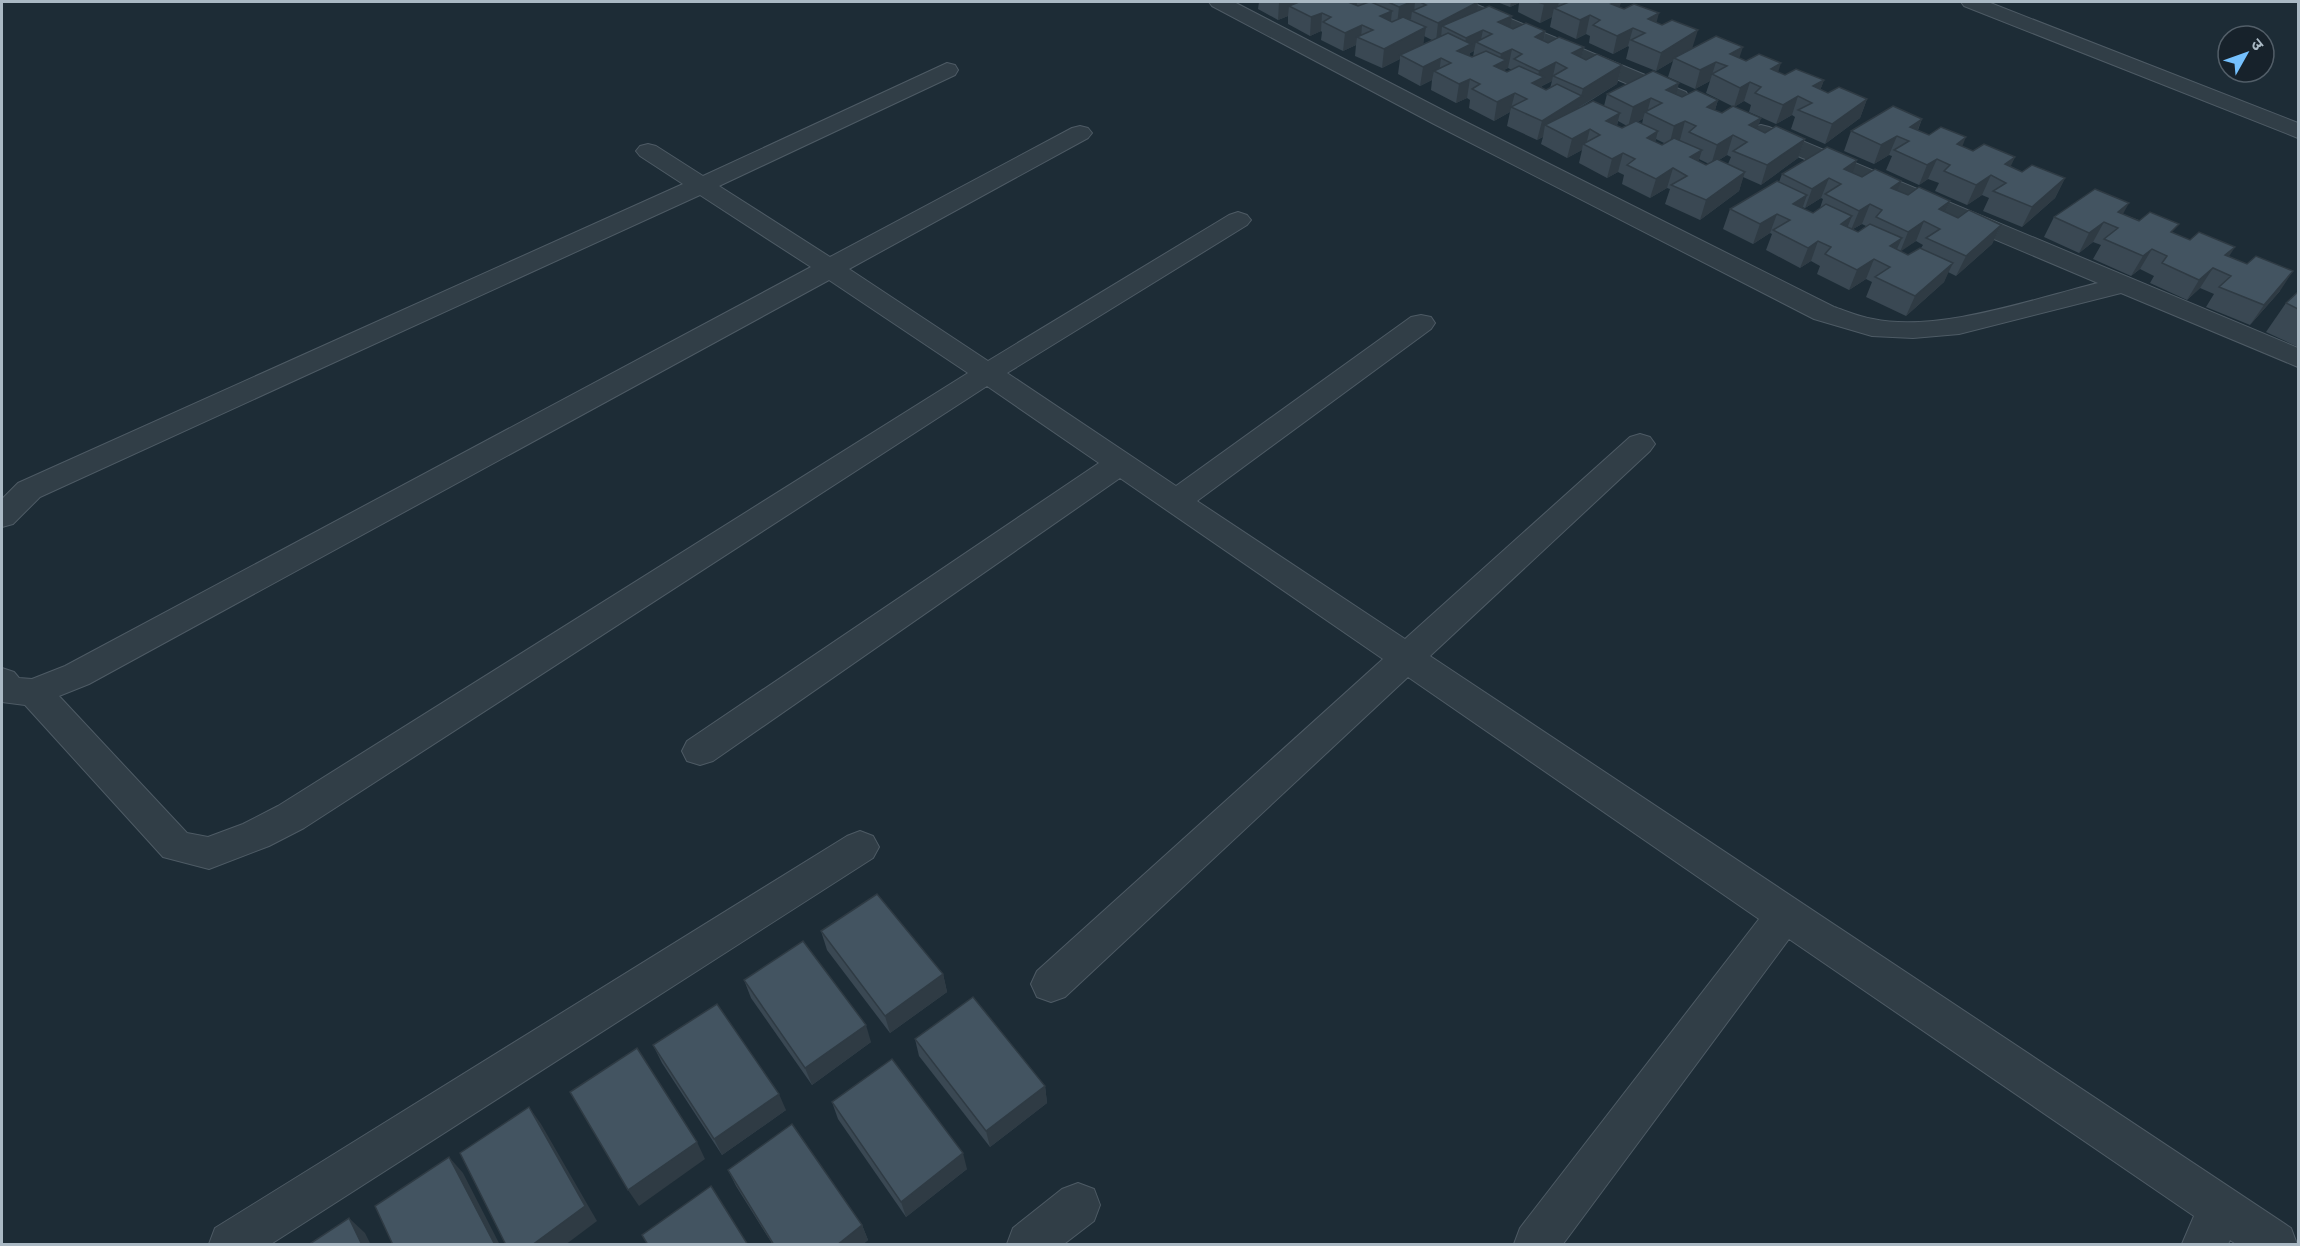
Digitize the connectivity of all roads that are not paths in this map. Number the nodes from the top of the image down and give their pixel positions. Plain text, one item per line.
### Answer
1 (1453, 2) edge
2 (1971, 2) edge
3 (1231, 3) edge
4 (947, 70) dead end
5 (1695, 104) edge
6 (1739, 122) edge
7 (2298, 131) edge
8 (1080, 133) dead end
9 (648, 151) dead end
10 (700, 186) junction
11 (1238, 220) dead end
12 (831, 268) junction
13 (2123, 285) junction
14 (1421, 323) dead end
15 (2298, 358) edge
16 (988, 373) junction
17 (1640, 444) dead end
18 (1120, 463) junction
19 (1176, 501) junction
20 (2, 516) edge
21 (1405, 657) junction
22 (2, 681) edge
23 (34, 692) junction
24 (700, 751) dead end
25 (860, 847) dead end
26 (1785, 915) junction
27 (1051, 984) dead end
28 (1078, 1205) dead end
29 (2213, 1227) edge
30 (231, 1245) edge
31 (1029, 1245) edge
32 (1536, 1245) edge
33 (2275, 1245) edge

1 - 5 street
2 - 7 street
3 - 13 street
4 - 10 street
6 - 13 street
8 - 12 street
9 - 10 street
10 - 12 street
10 - 20 street
11 - 16 street
12 - 16 street
12 - 23 street
13 - 15 street
14 - 19 street
16 - 18 street
16 - 23 street
17 - 21 street
18 - 19 street
18 - 24 street
19 - 21 street
21 - 26 street
21 - 27 street
22 - 23 street
25 - 30 street
26 - 29 street
26 - 32 street
28 - 31 street
29 - 33 street

